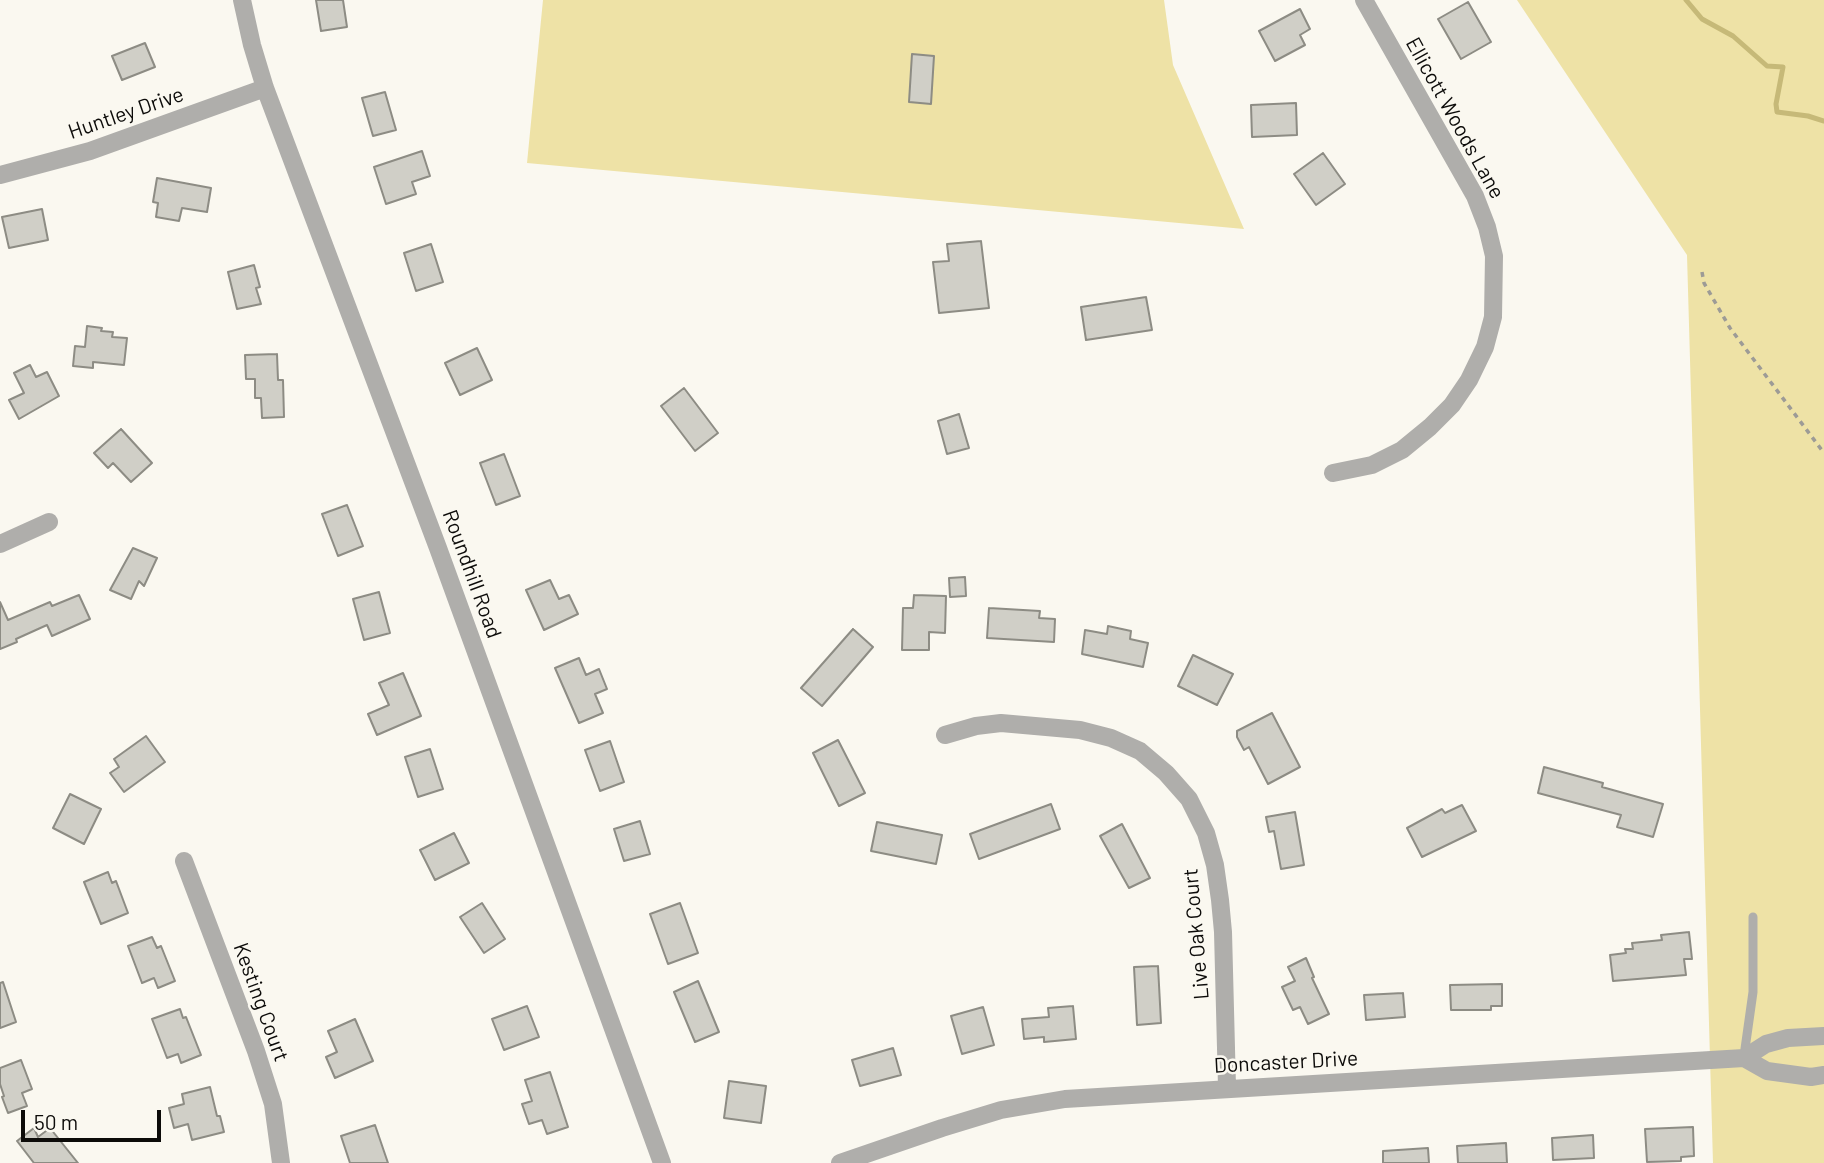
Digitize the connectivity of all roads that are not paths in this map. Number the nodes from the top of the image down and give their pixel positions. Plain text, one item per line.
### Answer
1 (242, 0) edge
2 (1364, 0) edge
3 (265, 88) junction
4 (0, 176) edge
5 (1333, 473) dead end
6 (49, 522) dead end
7 (0, 544) edge
8 (945, 736) dead end
9 (184, 861) dead end
10 (1753, 917) dead end
11 (1824, 1036) edge
12 (1744, 1058) junction
13 (1824, 1075) edge
14 (1227, 1087) junction
15 (281, 1163) edge
16 (662, 1163) edge
17 (839, 1163) edge

1 - 3 street, Roundhill Road
2 - 5 street, Ellicott Woods Lane
3 - 4 street, Huntley Drive
3 - 16 street, Roundhill Road
6 - 7 street
8 - 14 street, Live Oak Court
9 - 15 street, Kesting Court
10 - 12 lane
11 - 12 street, Doncaster Drive
12 - 13 street, Doncaster Drive
12 - 14 street, Doncaster Drive
14 - 17 street, Doncaster Drive

